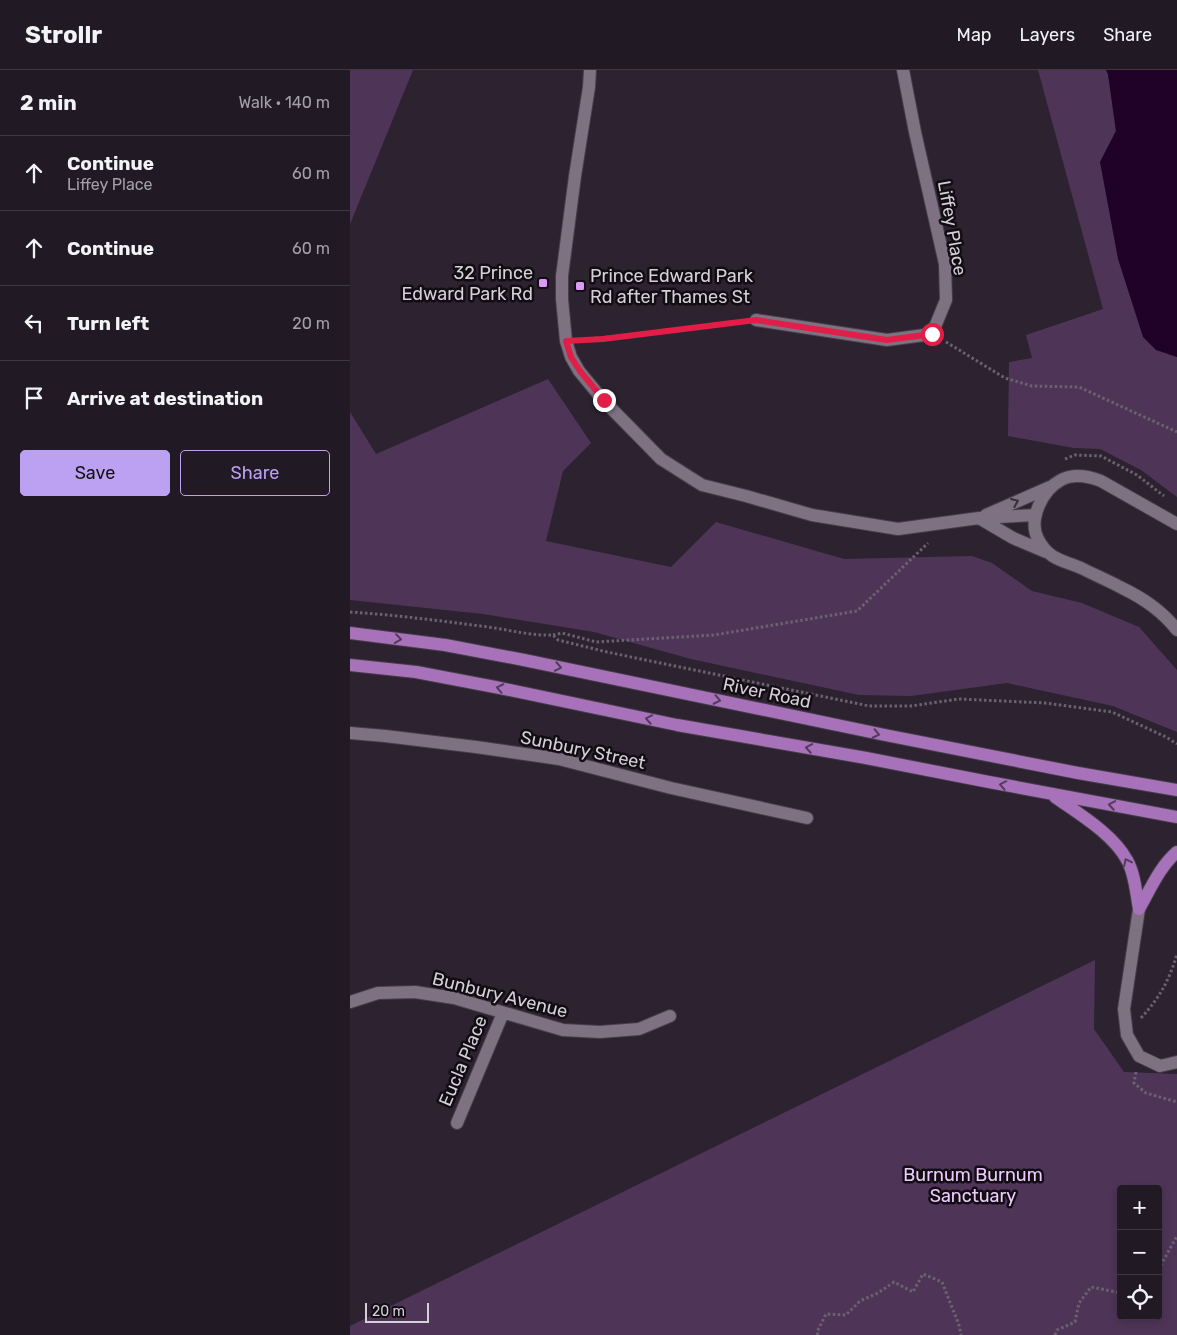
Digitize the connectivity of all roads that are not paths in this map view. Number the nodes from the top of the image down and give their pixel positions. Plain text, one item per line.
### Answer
1 (590, 70) edge
2 (903, 70) edge
3 (756, 320) road end
4 (1052, 486) junction
5 (1036, 516) junction
6 (979, 518) junction
7 (1177, 524) edge
8 (1046, 552) junction
9 (1177, 630) edge
10 (350, 633) edge
11 (350, 664) edge
12 (350, 733) edge
13 (1177, 790) edge
14 (1051, 794) junction
15 (1177, 817) edge
16 (807, 818) dead end
17 (1177, 852) edge
18 (1139, 909) junction
19 (350, 1002) edge
20 (502, 1013) junction
21 (670, 1016) dead end
22 (1177, 1062) edge
23 (457, 1122) dead end

1 - 6 street
2 - 3 street, Liffey Place
4 - 5 street
6 -> 4 street
4 - 7 street
5 - 6 street
5 - 8 street
6 - 8 street
8 - 9 street
10 -> 13 main road, River Road
14 -> 11 main road
12 - 16 street, Sunbury Street
15 -> 14 main road
18 -> 14 main road
17 - 18 main road
18 - 22 street
19 - 20 street, Bunbury Avenue
20 - 21 street, Bunbury Avenue
20 - 23 street, Eucla Place

